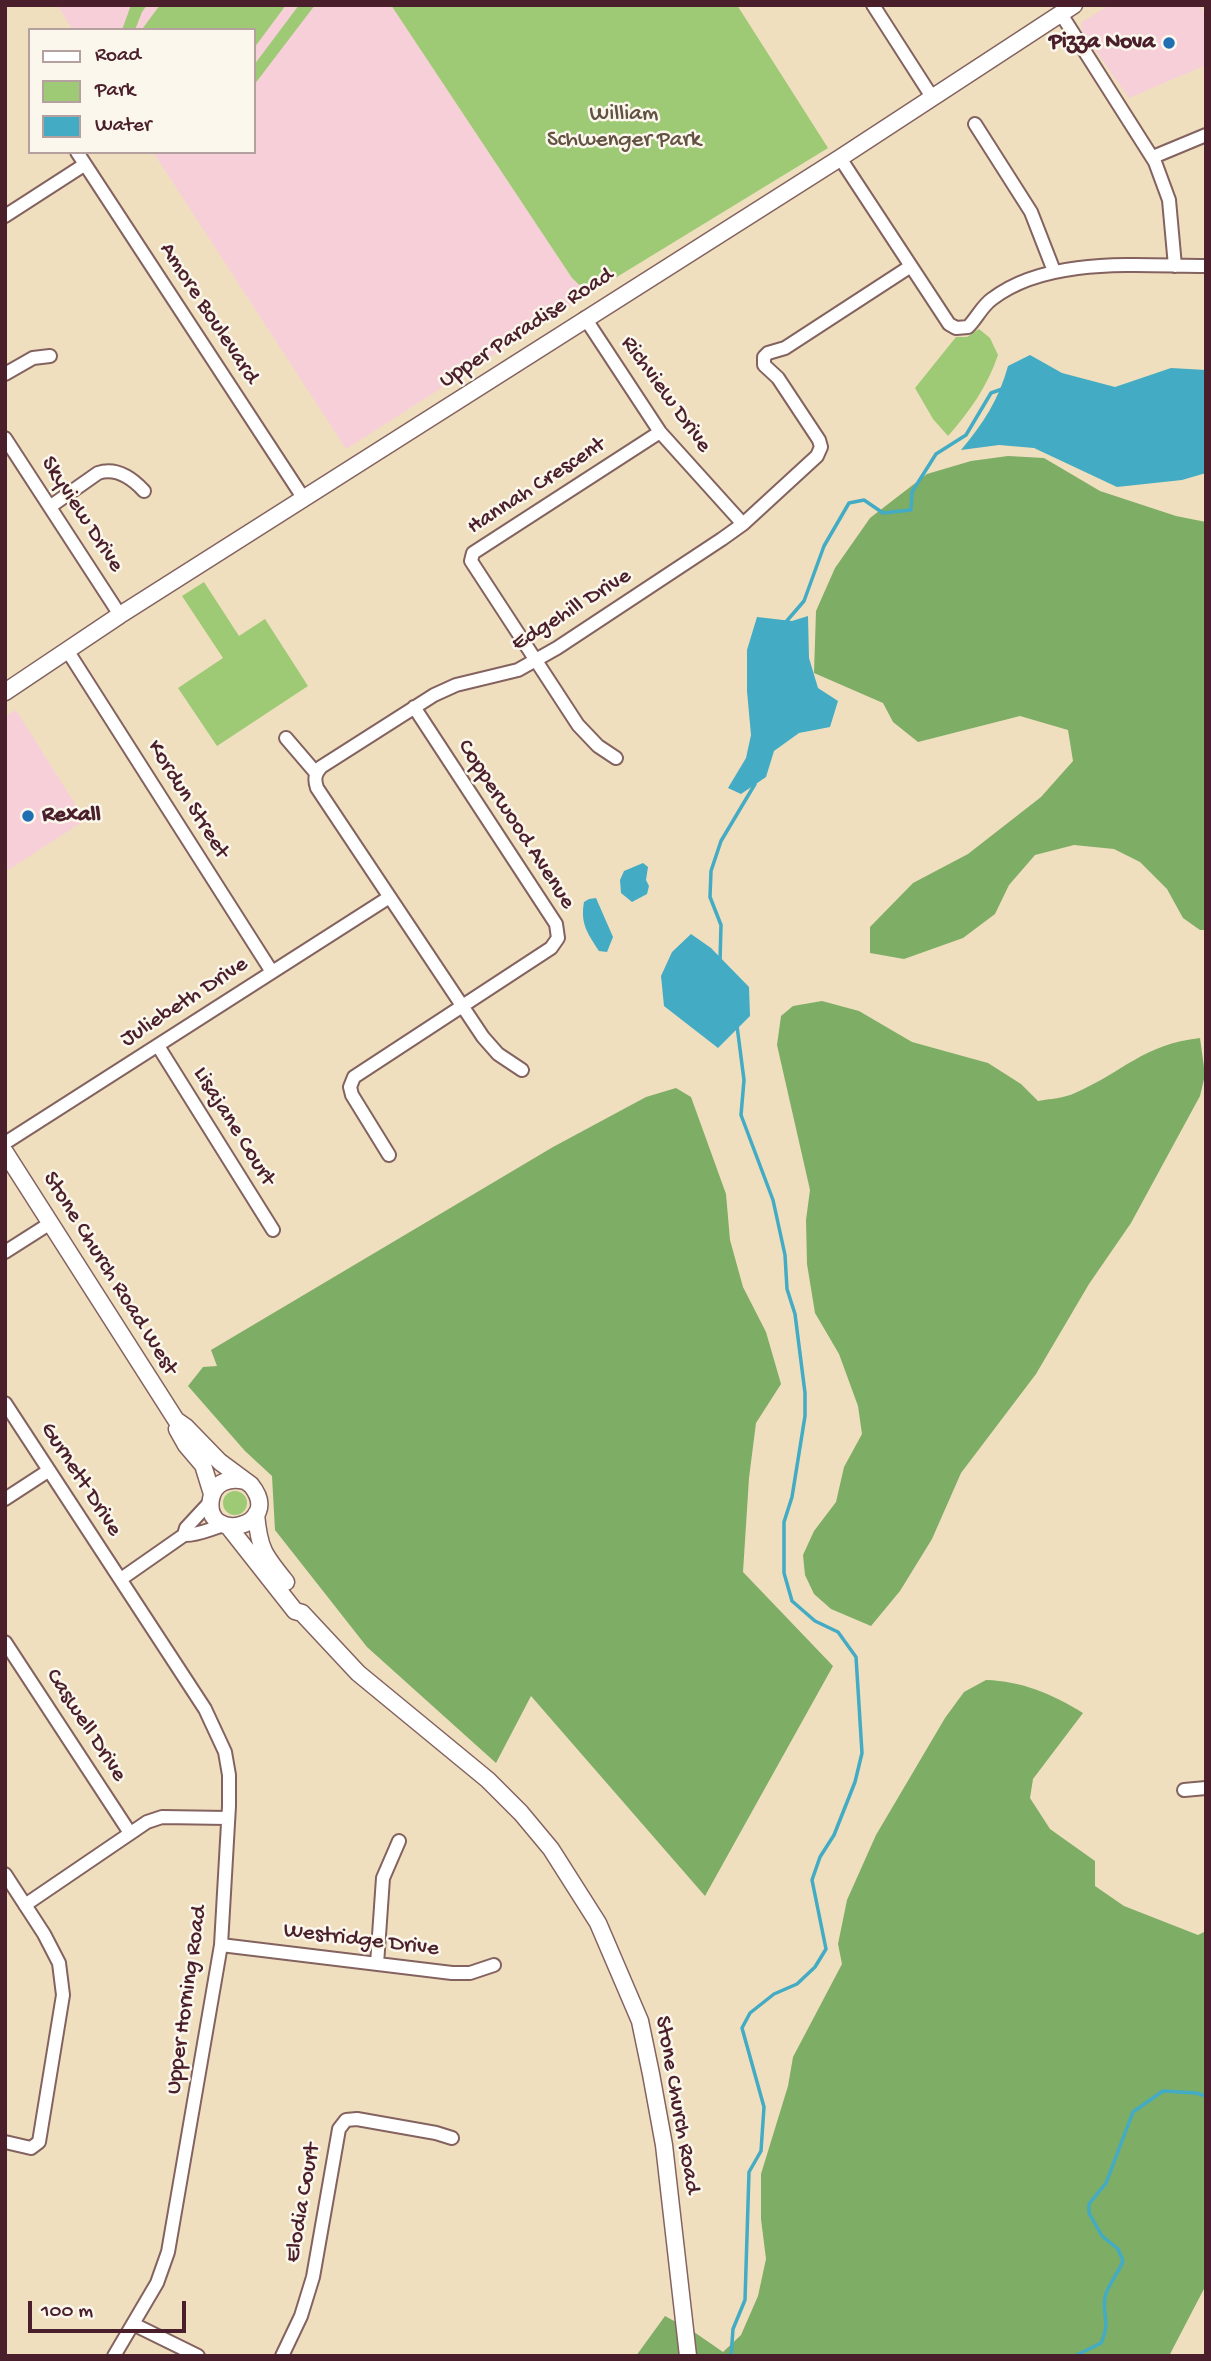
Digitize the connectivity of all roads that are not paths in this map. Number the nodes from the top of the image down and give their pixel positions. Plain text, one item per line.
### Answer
1 (873, 5) edge
2 (1068, 10) edge
3 (932, 97) junction
4 (975, 124) dead end
5 (1206, 135) edge
6 (78, 154) edge
7 (840, 158) junction
8 (1153, 158) junction
9 (85, 164) junction
10 (5, 216) edge
11 (911, 266) junction
12 (1175, 266) junction
13 (1206, 266) edge
14 (1054, 271) junction
15 (585, 318) junction
16 (50, 356) dead end
17 (5, 374) edge
18 (660, 432) junction
19 (5, 439) edge
20 (144, 491) dead end
21 (304, 499) junction
22 (51, 506) junction
23 (743, 524) junction
24 (120, 615) junction
25 (67, 650) junction
26 (535, 660) junction
27 (5, 692) edge
28 (414, 707) junction
29 (286, 738) dead end
30 (616, 758) dead end
31 (316, 773) junction
32 (388, 898) junction
33 (272, 972) junction
34 (462, 1006) junction
35 (158, 1046) junction
36 (522, 1070) dead end
37 (5, 1143) edge
38 (5, 1152) edge
39 (389, 1155) dead end
40 (49, 1224) junction
41 (273, 1230) dead end
42 (5, 1252) edge
43 (5, 1403) edge
44 (176, 1420) junction
45 (48, 1471) junction
46 (245, 1481) junction
47 (212, 1498) junction
48 (5, 1499) edge
49 (256, 1514) junction
50 (227, 1526) junction
51 (184, 1535) junction
52 (121, 1579) junction
53 (302, 1613) junction
54 (5, 1642) edge
55 (1206, 1788) edge
56 (1184, 1790) dead end
57 (228, 1818) junction
58 (130, 1833) junction
59 (399, 1841) dead end
60 (5, 1874) edge
61 (25, 1905) junction
62 (222, 1945) junction
63 (377, 1964) junction
64 (494, 1965) dead end
65 (452, 2138) dead end
66 (5, 2142) edge
67 (133, 2325) junction
68 (114, 2356) edge
69 (198, 2356) edge
70 (282, 2356) edge
71 (688, 2356) edge

1 - 3 street
2 - 3 main road, Upper Paradise Road
2 - 8 street
3 - 7 main road, Upper Paradise Road
4 - 14 street
5 - 8 street
6 - 9 street, Amore Boulevard
7 - 11 street
7 - 15 main road, Upper Paradise Road
8 - 12 street
9 - 10 street
9 - 21 street, Amore Boulevard
11 - 14 street
11 - 23 street, Edgehill Drive
12 - 13 street
12 - 14 street
15 - 18 street, Richview Drive
15 - 21 main road, Upper Paradise Road
16 - 17 street
18 - 23 street, Richview Drive
18 - 26 street, Hannah Crescent
19 - 22 street, Skyview Drive
20 - 22 street
21 - 24 main road, Upper Paradise Road
22 - 24 street, Skyview Drive
23 - 26 street, Edgehill Drive
24 - 25 main road, Upper Paradise Road
25 - 27 main road, Upper Paradise Road
25 - 33 street, Kordun Street
26 - 28 street, Edgehill Drive
26 - 30 street, Hannah Crescent
28 - 31 street, Edgehill Drive
28 - 34 street, Copperwood Avenue
29 - 31 street
31 - 32 street
32 - 33 street, Juliebeth Drive
32 - 34 street
33 - 35 street, Juliebeth Drive
34 - 36 street
34 - 39 street, Copperwood Avenue
35 - 37 street, Juliebeth Drive
35 - 41 street, Lisajane Court
38 - 40 main road, Stone Church Road West
40 - 42 street
40 - 44 main road, Stone Church Road West
43 - 45 street, Gurnett Drive
44 - 46 main road
44 - 47 main road
45 - 48 street
45 - 52 street, Gurnett Drive
46 - 47 main road
46 - 49 main road
47 - 50 main road
47 - 51 street
49 - 50 main road
49 - 53 main road, Stone Church Road
50 - 51 street
50 - 53 main road, Stone Church Road
51 - 52 street
52 - 57 street, Upper Horning Road
53 - 71 main road, Stone Church Road
54 - 58 street, Caswell Drive
55 - 56 street
57 - 58 street
57 - 62 street, Upper Horning Road
58 - 61 street
59 - 63 street
60 - 61 street
61 - 66 street
62 - 63 street, Westridge Drive
62 - 67 street, Upper Horning Road
63 - 64 street, Westridge Drive
65 - 70 street, Elodia Court
67 - 68 street, Upper Horning Road
67 - 69 street

